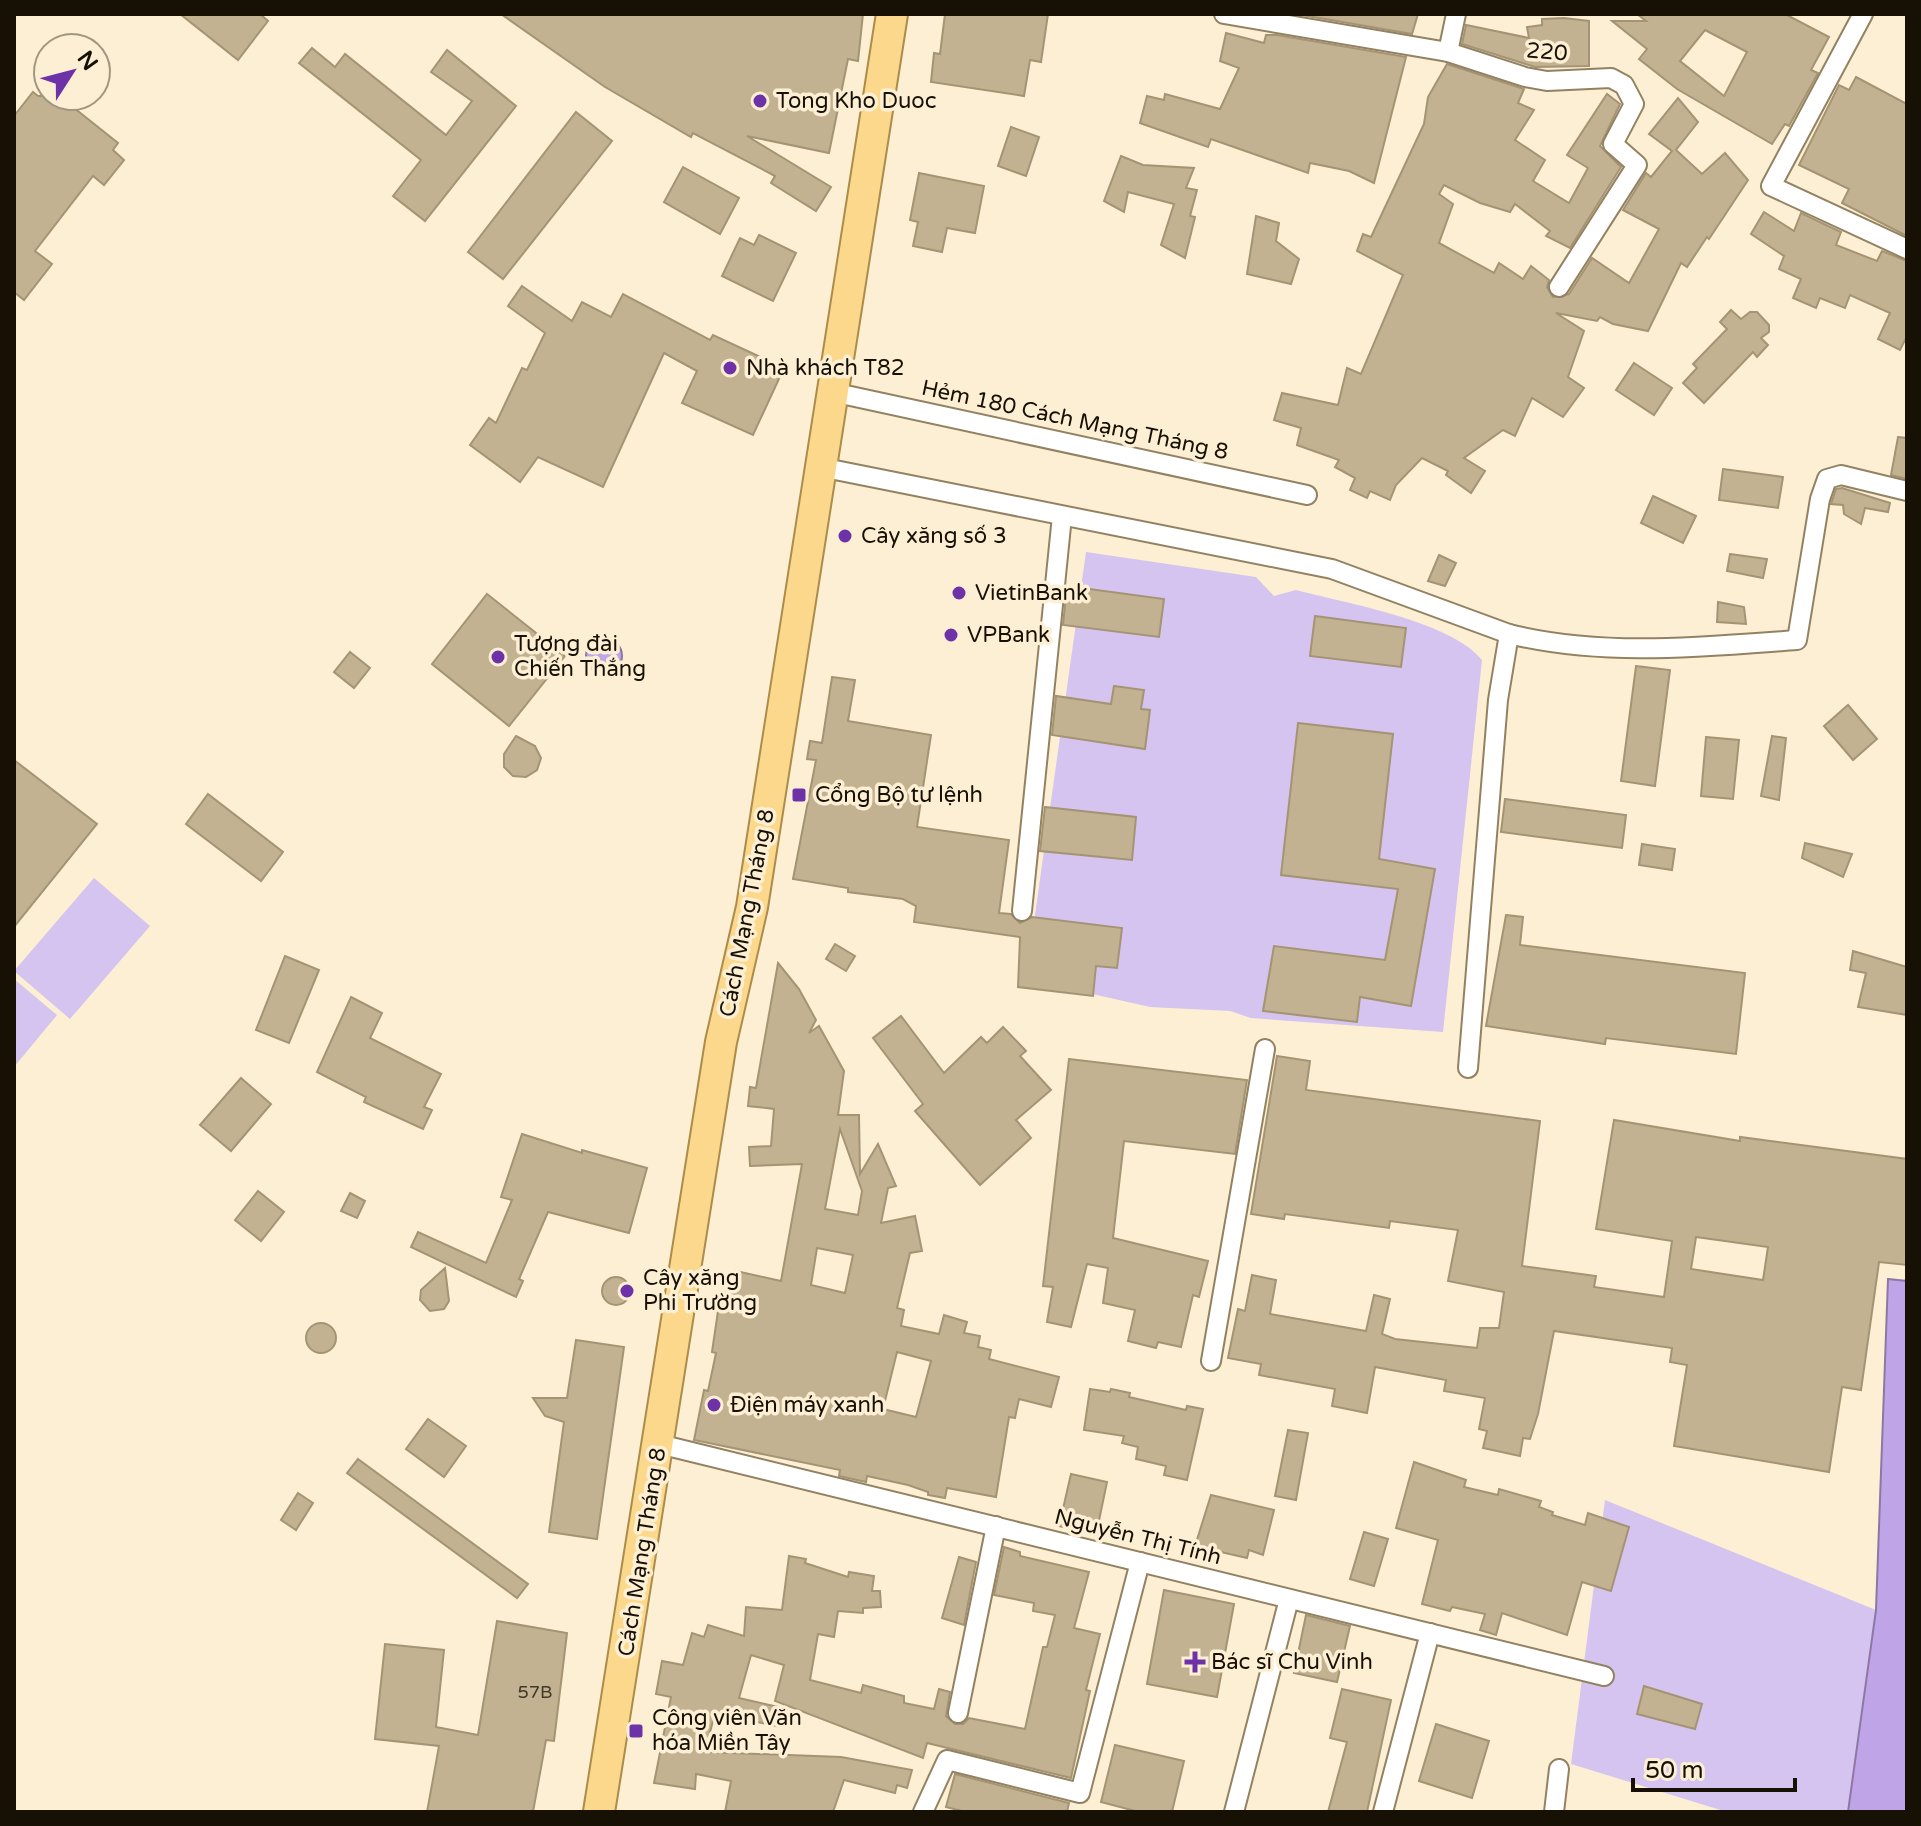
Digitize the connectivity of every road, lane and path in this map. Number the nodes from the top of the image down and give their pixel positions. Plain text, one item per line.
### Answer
1 (892, 14) edge
2 (1224, 14) edge
3 (1456, 14) edge
4 (1863, 14) edge
5 (1448, 52) junction
6 (1907, 249) edge
7 (1559, 287) dead end
8 (832, 392) junction
9 (820, 467) junction
10 (1907, 491) edge
11 (1307, 495) dead end
12 (1062, 516) junction
13 (1509, 634) junction
14 (1022, 911) dead end
15 (1265, 1049) dead end
16 (1468, 1068) dead end
17 (1211, 1361) dead end
18 (659, 1444) junction
19 (996, 1526) junction
20 (1140, 1562) junction
21 (1289, 1599) junction
22 (1430, 1633) junction
23 (1604, 1676) dead end
24 (958, 1713) dead end
25 (1559, 1769) dead end
26 (599, 1812) edge
27 (923, 1812) edge
28 (1234, 1812) edge
29 (1383, 1812) edge
30 (1554, 1812) edge

1 - 8 highway, Cách Mạng Tháng 8
2 - 5 street, 220
3 - 5 street
4 - 6 street
5 - 7 street, 220
8 - 9 highway, Cách Mạng Tháng 8
8 - 11 street, Hẻm 180 Cách Mạng Tháng 8
9 - 12 street
9 - 18 highway, Cách Mạng Tháng 8
10 - 13 street
12 - 13 street
12 - 14 street
13 - 16 street
15 - 17 street
18 - 19 street, Nguyễn Thị Tính
18 - 26 highway, Cách Mạng Tháng 8
19 - 20 street, Nguyễn Thị Tính
19 - 24 street
20 - 21 street, Nguyễn Thị Tính
20 - 27 street
21 - 22 street, Nguyễn Thị Tính
21 - 28 street
22 - 23 street, Nguyễn Thị Tính
22 - 29 street
25 - 30 street

